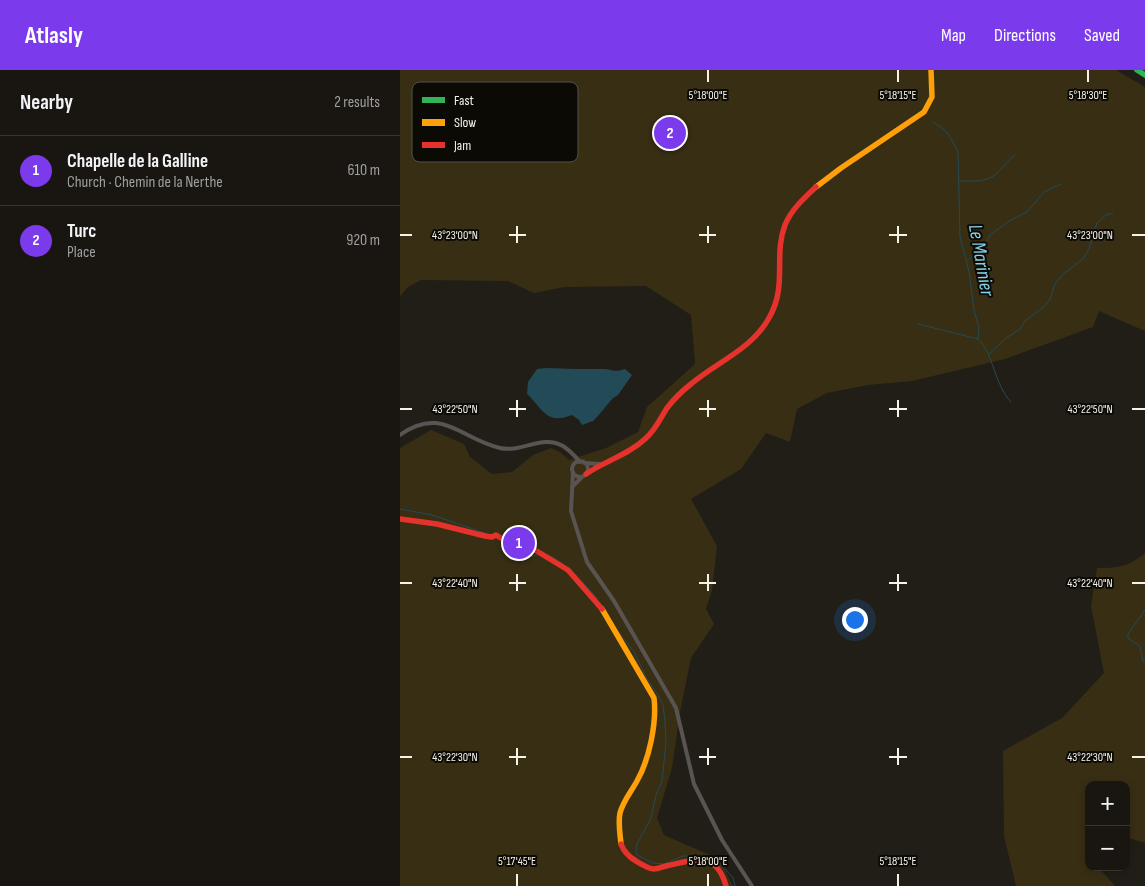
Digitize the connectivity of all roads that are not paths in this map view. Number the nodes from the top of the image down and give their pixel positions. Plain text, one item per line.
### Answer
1 (931, 70) edge
2 (1137, 70) edge
3 (1145, 74) edge
4 (400, 435) edge
5 (569, 451) junction
6 (582, 462) junction
7 (574, 464) junction
8 (600, 464) junction
9 (573, 472) junction
10 (584, 475) junction
11 (572, 487) junction
12 (400, 519) edge
13 (726, 886) edge
14 (752, 886) edge

1 - 8 main road
2 - 3 main road
4 - 5 street
5 - 6 street
5 - 7 street
6 - 7 street
6 - 8 street
6 - 10 street
7 - 9 street
8 - 10 main road
9 - 10 street
9 - 11 street
10 - 11 street
11 - 14 street
12 - 13 main road

